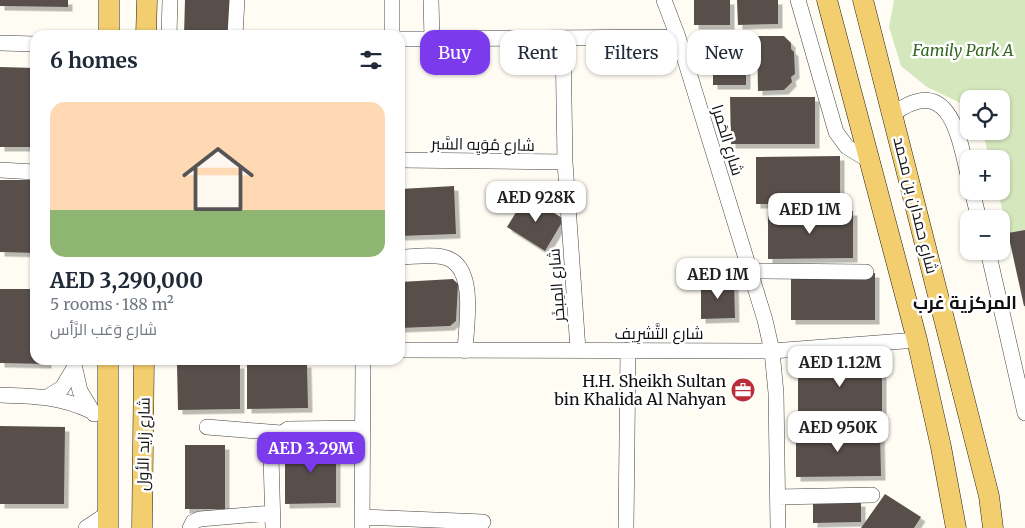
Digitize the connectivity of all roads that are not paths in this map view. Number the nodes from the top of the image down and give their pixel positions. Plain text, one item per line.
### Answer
1 (109, 0) edge
2 (146, 0) edge
3 (170, 0) edge
4 (237, 0) edge
5 (392, 0) edge
6 (431, 0) edge
7 (664, 0) edge
8 (798, 0) edge
9 (827, 0) edge
10 (864, 0) edge
11 (109, 30) edge
12 (146, 30) edge
13 (170, 30) edge
14 (236, 30) edge
15 (392, 30) edge
16 (432, 30) edge
17 (678, 37) junction
18 (405, 39) edge
19 (420, 39) edge
20 (576, 39) edge
21 (0, 43) edge
22 (30, 44) edge
23 (564, 75) edge
24 (894, 114) junction
25 (961, 150) edge
26 (405, 160) edge
27 (870, 161) junction
28 (565, 162) junction
29 (0, 170) edge
30 (30, 172) edge
31 (405, 256) edge
32 (990, 260) edge
33 (750, 271) junction
34 (866, 272) dead end
35 (917, 340) junction
36 (405, 350) edge
37 (578, 350) junction
38 (628, 350) junction
39 (465, 351) junction
40 (772, 351) junction
41 (74, 365) edge
42 (74, 365) edge
43 (108, 365) edge
44 (148, 365) edge
45 (363, 365) edge
46 (0, 395) edge
47 (49, 396) junction
48 (91, 412) junction
49 (1025, 413) edge
50 (108, 425) junction
51 (207, 427) dead end
52 (363, 428) junction
53 (281, 433) junction
54 (872, 495) dead end
55 (778, 497) junction
56 (108, 521) edge
57 (272, 521) edge
58 (483, 522) dead end
59 (362, 523) edge
60 (86, 528) edge
61 (142, 528) edge
62 (190, 528) edge
63 (626, 528) edge
64 (778, 528) edge
65 (956, 528) edge
66 (993, 528) edge

1 - 11 main road
2 - 12 main road
3 - 13 street
4 - 14 street
5 - 15 street
6 - 16 street
7 - 17 street, شارع الحَمرا
8 - 27 street
9 - 27 main road, شارع حمدان بن محمد
10 - 24 main road, شارع حمدان بن محمد
17 - 20 street
17 - 33 street, شارع الحَمرا
18 - 19 street
21 - 22 street
23 - 28 street, شارع المِبخَر
24 - 25 street
24 - 66 main road, شارع حمدان بن محمد
26 - 28 street, شارع مُوَيِه السَّبر
27 - 35 main road, شارع حمدان بن محمد
28 - 37 street, شارع المِبخَر
29 - 30 street
31 - 39 street
32 - 49 street
33 - 34 street
33 - 40 street, شارع الحَمرا
35 - 40 street, شارع التَّشرِيف
35 - 65 main road, شارع حمدان بن محمد
36 - 39 street, شارع التَّشرِيف
37 - 38 street, شارع التَّشرِيف
37 - 39 street, شارع التَّشرِيف
38 - 40 street, شارع التَّشرِيف
38 - 63 street
40 - 55 street, شارع الحَمرا
41 - 47 street
42 - 48 street
43 - 50 main road
44 - 61 main road, شارع زايد الأول
45 - 52 street
46 - 47 street
47 - 48 street
48 - 50 street
50 - 56 main road
51 - 53 street
52 - 53 street
52 - 59 street
53 - 57 street
54 - 55 street
55 - 64 street, شارع الحَمرا
56 - 60 street
57 - 62 street
58 - 59 street

